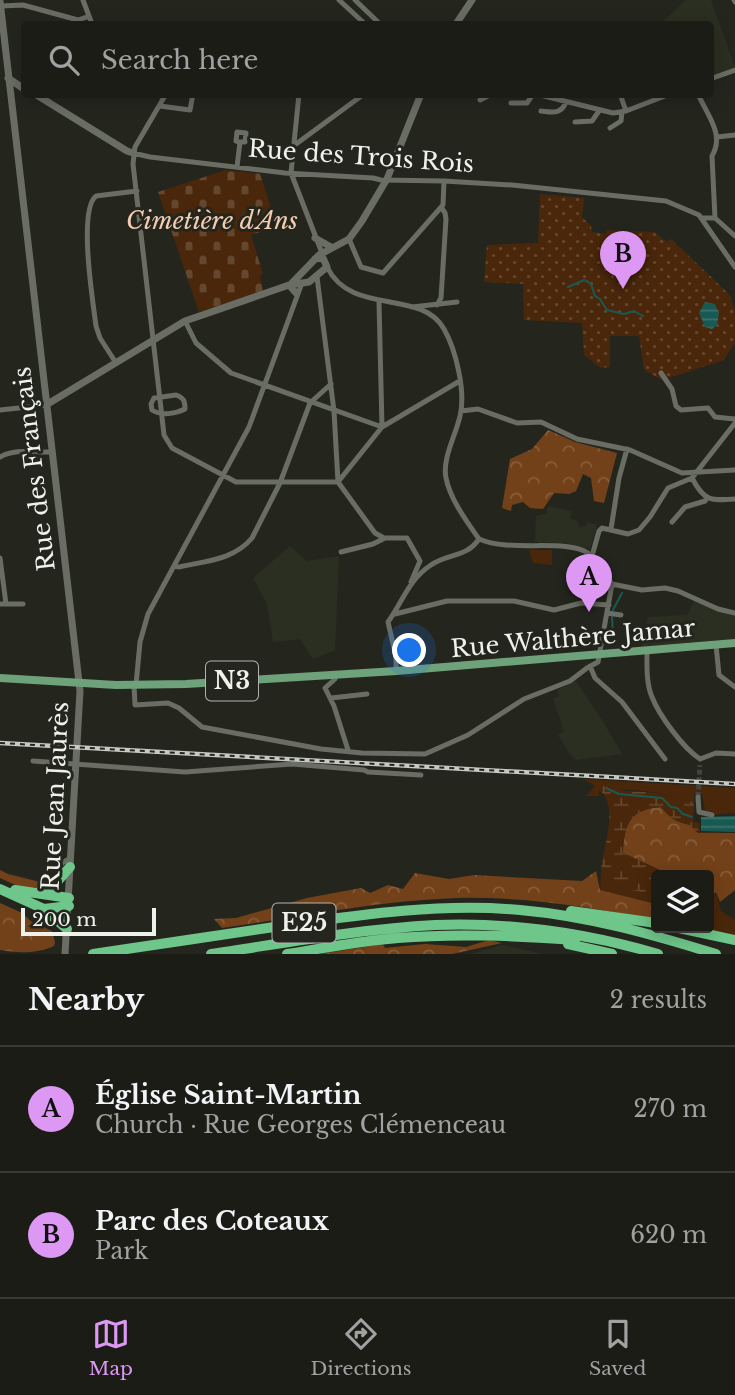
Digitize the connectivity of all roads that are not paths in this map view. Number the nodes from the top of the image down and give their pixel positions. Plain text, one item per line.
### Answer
1 (83, 0) edge
2 (339, 0) edge
3 (355, 0) edge
4 (472, 0) edge
5 (0, 1) edge
6 (1, 6) edge
7 (88, 17) junction
8 (74, 21) edge
9 (79, 21) edge
10 (90, 21) edge
11 (362, 21) edge
12 (375, 21) edge
13 (458, 21) edge
14 (3, 54) edge
15 (735, 70) edge
16 (714, 78) edge
17 (4, 79) edge
18 (21, 88) edge
19 (41, 98) edge
20 (164, 98) edge
21 (192, 98) edge
22 (298, 98) edge
23 (359, 98) edge
24 (419, 98) edge
25 (484, 98) edge
26 (531, 98) edge
27 (550, 98) edge
28 (569, 98) edge
29 (621, 98) edge
30 (662, 98) edge
31 (700, 98) edge
32 (480, 100) dead end
33 (511, 103) dead end
34 (568, 103) junction
35 (160, 106) junction
36 (541, 111) dead end
37 (599, 111) junction
38 (624, 112) junction
39 (575, 122) dead end
40 (610, 128) dead end
41 (735, 135) edge
42 (718, 137) junction
43 (240, 142) dead end
44 (292, 147) junction
45 (134, 153) junction
46 (237, 167) junction
47 (291, 173) junction
48 (387, 179) junction
49 (444, 181) junction
50 (136, 191) junction
51 (441, 207) junction
52 (701, 216) junction
53 (715, 218) junction
54 (734, 232) edge
55 (315, 238) junction
56 (349, 239) junction
57 (331, 247) junction
58 (323, 266) junction
59 (735, 267) edge
60 (304, 280) junction
61 (289, 285) junction
62 (319, 291) junction
63 (296, 293) junction
64 (379, 302) junction
65 (457, 302) dead end
66 (437, 305) junction
67 (411, 307) junction
68 (185, 321) junction
69 (153, 339) junction
70 (116, 363) junction
71 (661, 373) dead end
72 (458, 382) junction
73 (331, 384) junction
74 (265, 386) junction
75 (160, 397) junction
76 (310, 403) junction
77 (46, 405) junction
78 (0, 410) edge
79 (334, 411) junction
80 (461, 411) junction
81 (162, 414) junction
82 (735, 421) edge
83 (382, 427) junction
84 (627, 449) junction
85 (52, 452) junction
86 (0, 457) edge
87 (735, 470) edge
88 (697, 472) junction
89 (223, 474) junction
90 (692, 478) junction
91 (338, 482) junction
92 (280, 483) junction
93 (708, 498) junction
94 (735, 499) edge
95 (672, 522) dead end
96 (611, 529) junction
97 (385, 538) junction
98 (479, 539) junction
99 (341, 552) dead end
100 (592, 556) junction
101 (0, 558) edge
102 (174, 566) junction
103 (612, 583) junction
104 (408, 587) junction
105 (3, 604) edge
106 (23, 604) dead end
107 (609, 605) junction
108 (607, 612) junction
109 (735, 613) edge
110 (395, 614) junction
111 (621, 615) dead end
112 (735, 643) edge
113 (716, 645) junction
114 (647, 652) junction
115 (599, 655) junction
116 (590, 666) junction
117 (396, 671) junction
118 (336, 674) junction
119 (0, 678) edge
120 (79, 682) junction
121 (135, 685) junction
122 (735, 687) edge
123 (367, 694) dead end
124 (331, 698) junction
125 (348, 750) junction
126 (735, 754) edge
127 (665, 759) dead end
128 (33, 761) dead end
129 (76, 762) junction
130 (365, 762) junction
131 (421, 775) dead end
132 (698, 797) tunnel mouth
133 (699, 812) junction
134 (712, 815) dead end
135 (696, 819) dead end
136 (71, 862) junction
137 (55, 878) dead end
138 (0, 883) edge
139 (0, 889) edge
140 (35, 894) junction
141 (69, 902) junction
142 (44, 909) junction
143 (557, 914) junction
144 (651, 922) edge
145 (67, 929) junction
146 (702, 933) edge
147 (526, 938) junction
148 (593, 938) junction
149 (735, 940) edge
150 (336, 946) junction
151 (65, 954) edge
152 (93, 954) edge
153 (211, 954) edge
154 (286, 954) edge
155 (302, 954) edge
156 (612, 954) edge
157 (658, 954) edge
158 (716, 954) edge

1 - 7 street
2 - 11 street
3 - 12 street
4 - 13 main road
5 - 6 main road, Rue des Français
6 - 8 street
6 - 14 main road, Rue des Français
7 - 9 street
7 - 10 street
14 - 17 main road, Rue des Français
15 - 16 street
17 - 18 main road
17 - 77 main road, Rue des Français
19 - 45 main road, Rue des Trois Rois
20 - 35 street
21 - 35 street
22 - 44 street
23 - 44 street
24 - 48 main road
25 - 32 street
26 - 33 street
27 - 34 street
28 - 34 street
29 - 38 street
30 - 38 street
31 - 42 street
34 - 36 street
34 - 37 street
35 - 45 street
37 - 38 street
37 - 39 street
38 - 40 street
41 - 42 street
42 - 53 street
43 - 46 street
44 - 47 street
45 - 46 street, Rue des Trois Rois
45 - 50 street
46 - 47 street, Rue des Trois Rois
47 - 48 street, Rue des Trois Rois
47 - 55 street
48 - 49 street, Rue des Trois Rois
48 - 56 main road
49 - 51 street
49 - 52 street, Rue des Trois Rois
50 - 69 street
50 - 70 street
51 - 56 street
51 - 66 street
52 - 53 street
52 - 59 street
53 - 54 street
55 - 57 main road
55 - 58 street
56 - 57 main road
57 - 58 main road
58 - 60 main road
58 - 60 main road
58 - 62 street
58 - 64 street
60 - 61 main road
60 - 62 street
60 - 63 street
61 - 63 main road
61 - 68 main road
62 - 73 street
63 - 74 street
64 - 67 street
64 - 83 street
65 - 66 street
66 - 67 street
67 - 72 street
68 - 69 main road
68 - 74 street
69 - 70 main road
69 - 75 street
70 - 77 main road
71 - 82 street
72 - 80 street
72 - 83 street
73 - 76 street
73 - 79 street
74 - 76 street
74 - 89 street
75 - 81 street
75 - 81 street
75 - 81 street
76 - 79 street
76 - 92 street
77 - 78 street
77 - 85 main road, Rue des Français
79 - 83 street
79 - 91 street
80 - 84 street
80 - 98 street
81 - 89 street
82 - 88 street
83 - 91 street
84 - 88 street
84 - 96 street
85 - 86 street
85 - 120 main road, Rue des Français
87 - 88 street
88 - 90 street
89 - 92 street
89 - 102 street
90 - 93 street
90 - 96 street
91 - 92 street
91 - 97 street
92 - 102 street
93 - 94 street
93 - 95 street
96 - 100 street
97 - 99 street
97 - 104 street
98 - 100 street
98 - 104 street
100 - 103 street
101 - 105 street
102 - 121 street
103 - 107 street
103 - 109 street
104 - 110 street
105 - 106 street
107 - 108 street
107 - 110 street
108 - 111 street
108 - 115 street
110 - 117 street
112 - 113 main road, Rue Walthère Jamar / N3
113 - 114 main road, Rue Walthère Jamar / N3
113 - 122 street
114 - 115 main road, Rue Walthère Jamar / N3
114 - 126 street
115 - 116 street
115 - 117 main road, Rue Walthère Jamar / N3
116 - 127 street
116 - 130 street
117 - 118 main road, Rue Walthère Jamar / N3
118 - 121 main road, Rue Walthère Jamar / N3
118 - 124 street
119 - 120 main road, N3
120 - 121 main road, Rue Walthère Jamar / N3
120 - 129 main road, Rue Jean Jaurès
121 - 125 street
123 - 124 street
124 - 125 street
125 - 130 street
128 - 129 street
129 - 130 street
129 - 136 main road, Rue Jean Jaurès
130 - 131 street
132 - 133 street
133 - 134 street
133 - 135 street
136 - 137 street
136 - 140 highway
136 - 141 main road, Rue Jean Jaurès
138 - 140 highway
139 - 142 highway
140 - 141 highway
141 - 142 highway
141 - 145 main road, Rue Jean Jaurès
142 - 145 highway
143 - 144 highway
143 - 152 highway, E25
143 - 158 highway, E25
145 - 151 main road, Rue Jean Jaurès
146 - 149 highway
147 - 148 highway
147 - 150 highway
147 - 156 highway
148 - 153 highway, E25
148 - 157 highway, E25
150 - 154 highway
150 - 155 highway

